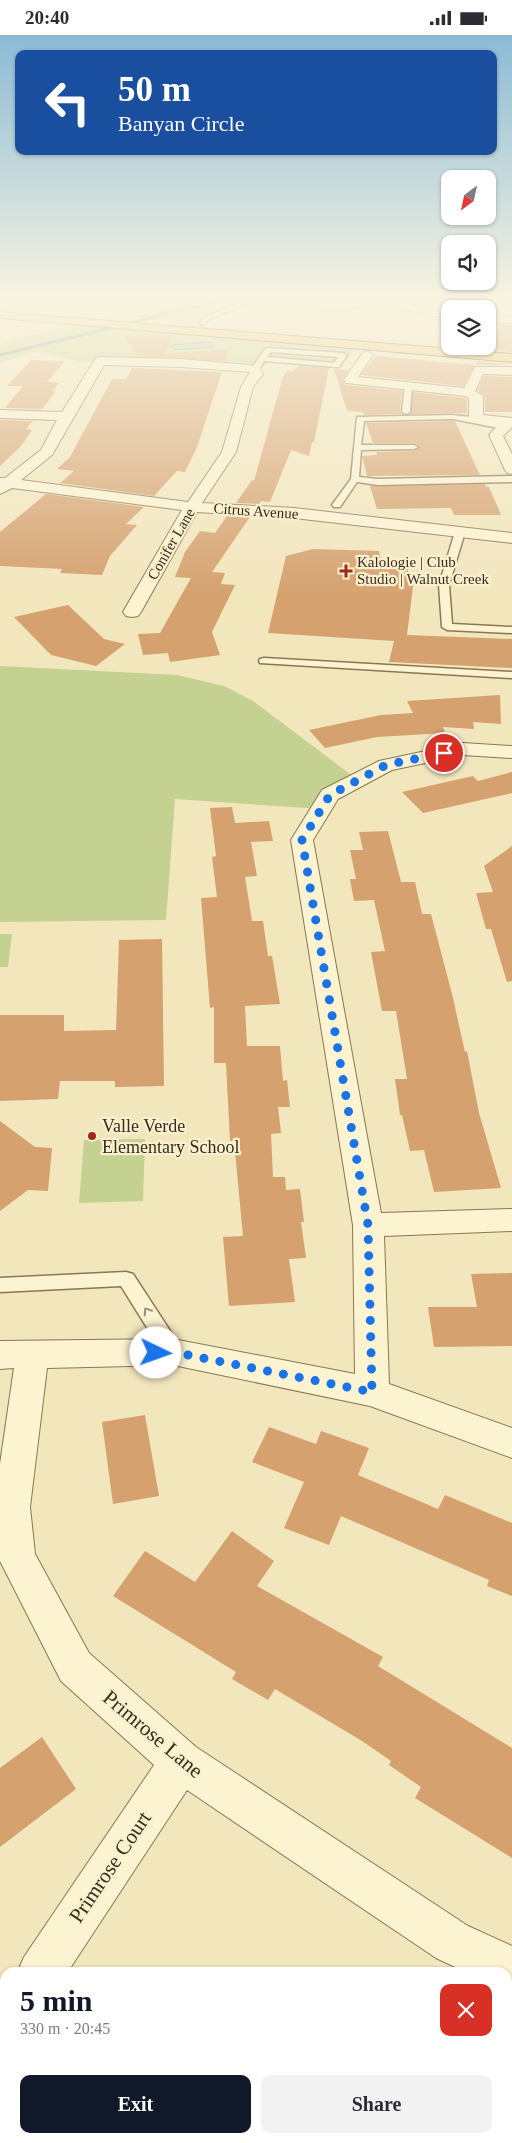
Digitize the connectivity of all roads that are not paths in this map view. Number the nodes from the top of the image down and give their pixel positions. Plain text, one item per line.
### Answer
1 (76, 399) edge
2 (244, 399) edge
3 (407, 399) edge
4 (476, 399) edge
5 (406, 412) dead end
6 (0, 414) edge
7 (66, 416) junction
8 (473, 421) joint
9 (508, 424) edge
10 (414, 447) dead end
11 (356, 448) junction
12 (511, 466) edge
13 (355, 479) junction
14 (512, 479) edge
15 (2, 485) edge
16 (337, 505) dead end
17 (192, 507) junction
18 (460, 532) junction
19 (512, 538) edge
20 (132, 612) dead end
21 (512, 630) edge
22 (264, 661) dead end
23 (512, 675) edge
24 (512, 752) edge
25 (512, 1220) edge
26 (368, 1225) junction
27 (0, 1285) edge
28 (173, 1352) junction
29 (16, 1355) edge
30 (372, 1392) junction
31 (512, 1443) edge
32 (181, 1762) junction
33 (44, 1967) edge
34 (508, 1967) edge

1 - 7 street
2 - 17 street, Conifer Lane
3 - 5 lane
4 - 9 street
6 - 7 street
7 - 15 street
8 - 9 lane
8 - 11 lane
9 - 12 street
10 - 11 lane
11 - 13 lane
13 - 14 lane
13 - 16 lane
15 - 17 street, Citrus Avenue
17 - 18 street, Citrus Avenue
17 - 20 street, Conifer Lane
18 - 19 street, Citrus Avenue
18 - 21 lane
22 - 23 lane
24 - 26 street
25 - 26 street
26 - 30 street
28 -> 27 lane
28 - 29 street
28 - 30 street
29 - 32 street, Primrose Lane
30 - 31 street
32 - 33 street, Primrose Court
32 - 34 street, Primrose Lane

